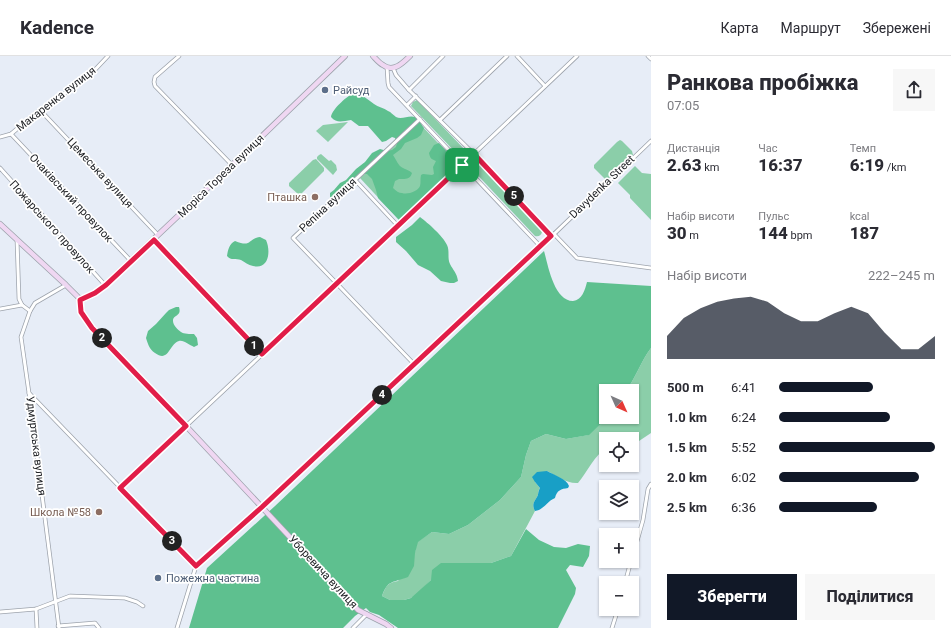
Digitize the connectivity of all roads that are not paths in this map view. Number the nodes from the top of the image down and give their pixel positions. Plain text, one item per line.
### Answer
1 (108, 56) edge
2 (179, 56) edge
3 (345, 56) edge
4 (373, 56) edge
5 (410, 56) edge
6 (443, 56) edge
7 (507, 56) edge
8 (517, 56) edge
9 (577, 56) edge
10 (648, 56) edge
11 (651, 60) edge
12 (386, 67) junction
13 (393, 68) junction
14 (545, 86) junction
15 (409, 90) junction
16 (416, 96) junction
17 (407, 105) junction
18 (41, 111) junction
19 (420, 119) junction
20 (440, 120) junction
21 (11, 134) junction
22 (0, 137) edge
23 (651, 141) edge
24 (474, 154) junction
25 (232, 165) junction
26 (462, 165) junction
27 (0, 168) edge
28 (355, 180) junction
29 (0, 224) edge
30 (398, 226) junction
31 (158, 235) junction
32 (553, 235) junction
33 (17, 240) junction
34 (154, 240) junction
35 (540, 246) junction
36 (131, 262) junction
37 (651, 268) edge
38 (337, 284) junction
39 (66, 285) junction
40 (106, 285) junction
41 (80, 300) junction
42 (22, 305) junction
43 (0, 309) edge
44 (30, 311) junction
45 (262, 354) junction
46 (414, 364) junction
47 (29, 393) junction
48 (186, 426) junction
49 (651, 484) edge
50 (120, 488) junction
51 (262, 507) junction
52 (639, 535) edge
53 (196, 566) junction
54 (55, 601) junction
55 (143, 606) dead end
56 (36, 609) junction
57 (0, 612) edge
58 (367, 614) junction
59 (616, 616) edge
60 (58, 627) edge
61 (37, 628) edge
62 (99, 628) edge
63 (177, 628) edge
64 (352, 628) edge
65 (392, 628) edge
66 (612, 628) edge

1 - 18 street, Макаренка вулиця
2 - 25 street
3 - 25 street, Моріса Тореза вулиця
4 - 12 street
5 - 13 street
6 - 15 street
7 - 20 street
8 - 14 street
9 - 14 street
10 - 11 street
12 - 13 street
12 - 17 street
13 - 15 street
14 - 24 street
15 - 16 street
16 - 17 street
16 - 20 street
17 - 19 street
18 - 21 street, Макаренка вулиця
18 - 31 street, Цемеська вулиця
19 - 26 street
19 - 28 street, Репiна вулиця
20 - 24 street
21 - 22 street, Макаренка вулиця
21 - 36 street, Очакiвський провулок
23 - 32 street, Davydenka Street
24 - 26 street
24 - 32 street
25 - 31 street, Моріса Тореза вулиця
26 - 30 street
26 - 35 street
27 - 40 street, Пожарського провулок
28 - 30 street
28 - 38 street, Репiна вулиця
29 - 33 street
30 - 38 street
31 - 34 street, Моріса Тореза вулиця
32 - 35 street, Davydenka Street
32 - 37 street
33 - 39 street
33 - 42 street
34 - 36 street, Моріса Тореза вулиця
34 - 45 street
35 - 46 street, Davydenka Street
36 - 40 street, Моріса Тореза вулиця
38 - 45 street
38 - 46 street, Репiна вулиця
39 - 41 street
39 - 44 street, Удмуртська вулиця
40 - 41 street, Моріса Тореза вулиця
41 - 48 street, Уборевича вулиця
42 - 43 street
42 - 44 street
44 - 47 street, Удмуртська вулиця
45 - 48 street
46 - 51 street, Davydenka Street
47 - 50 street
47 - 54 street, Удмуртська вулиця
48 - 50 street
48 - 51 street, Уборевича вулиця
49 - 52 street
50 - 53 street
51 - 53 street, Davydenka Street
51 - 58 street, Уборевича вулиця
53 - 63 street
54 - 55 street
54 - 56 street
54 - 60 street, Удмуртська вулиця
56 - 57 street
56 - 61 street
58 - 64 street
58 - 65 street, Уборевича вулиця
59 - 66 street
60 - 62 street

